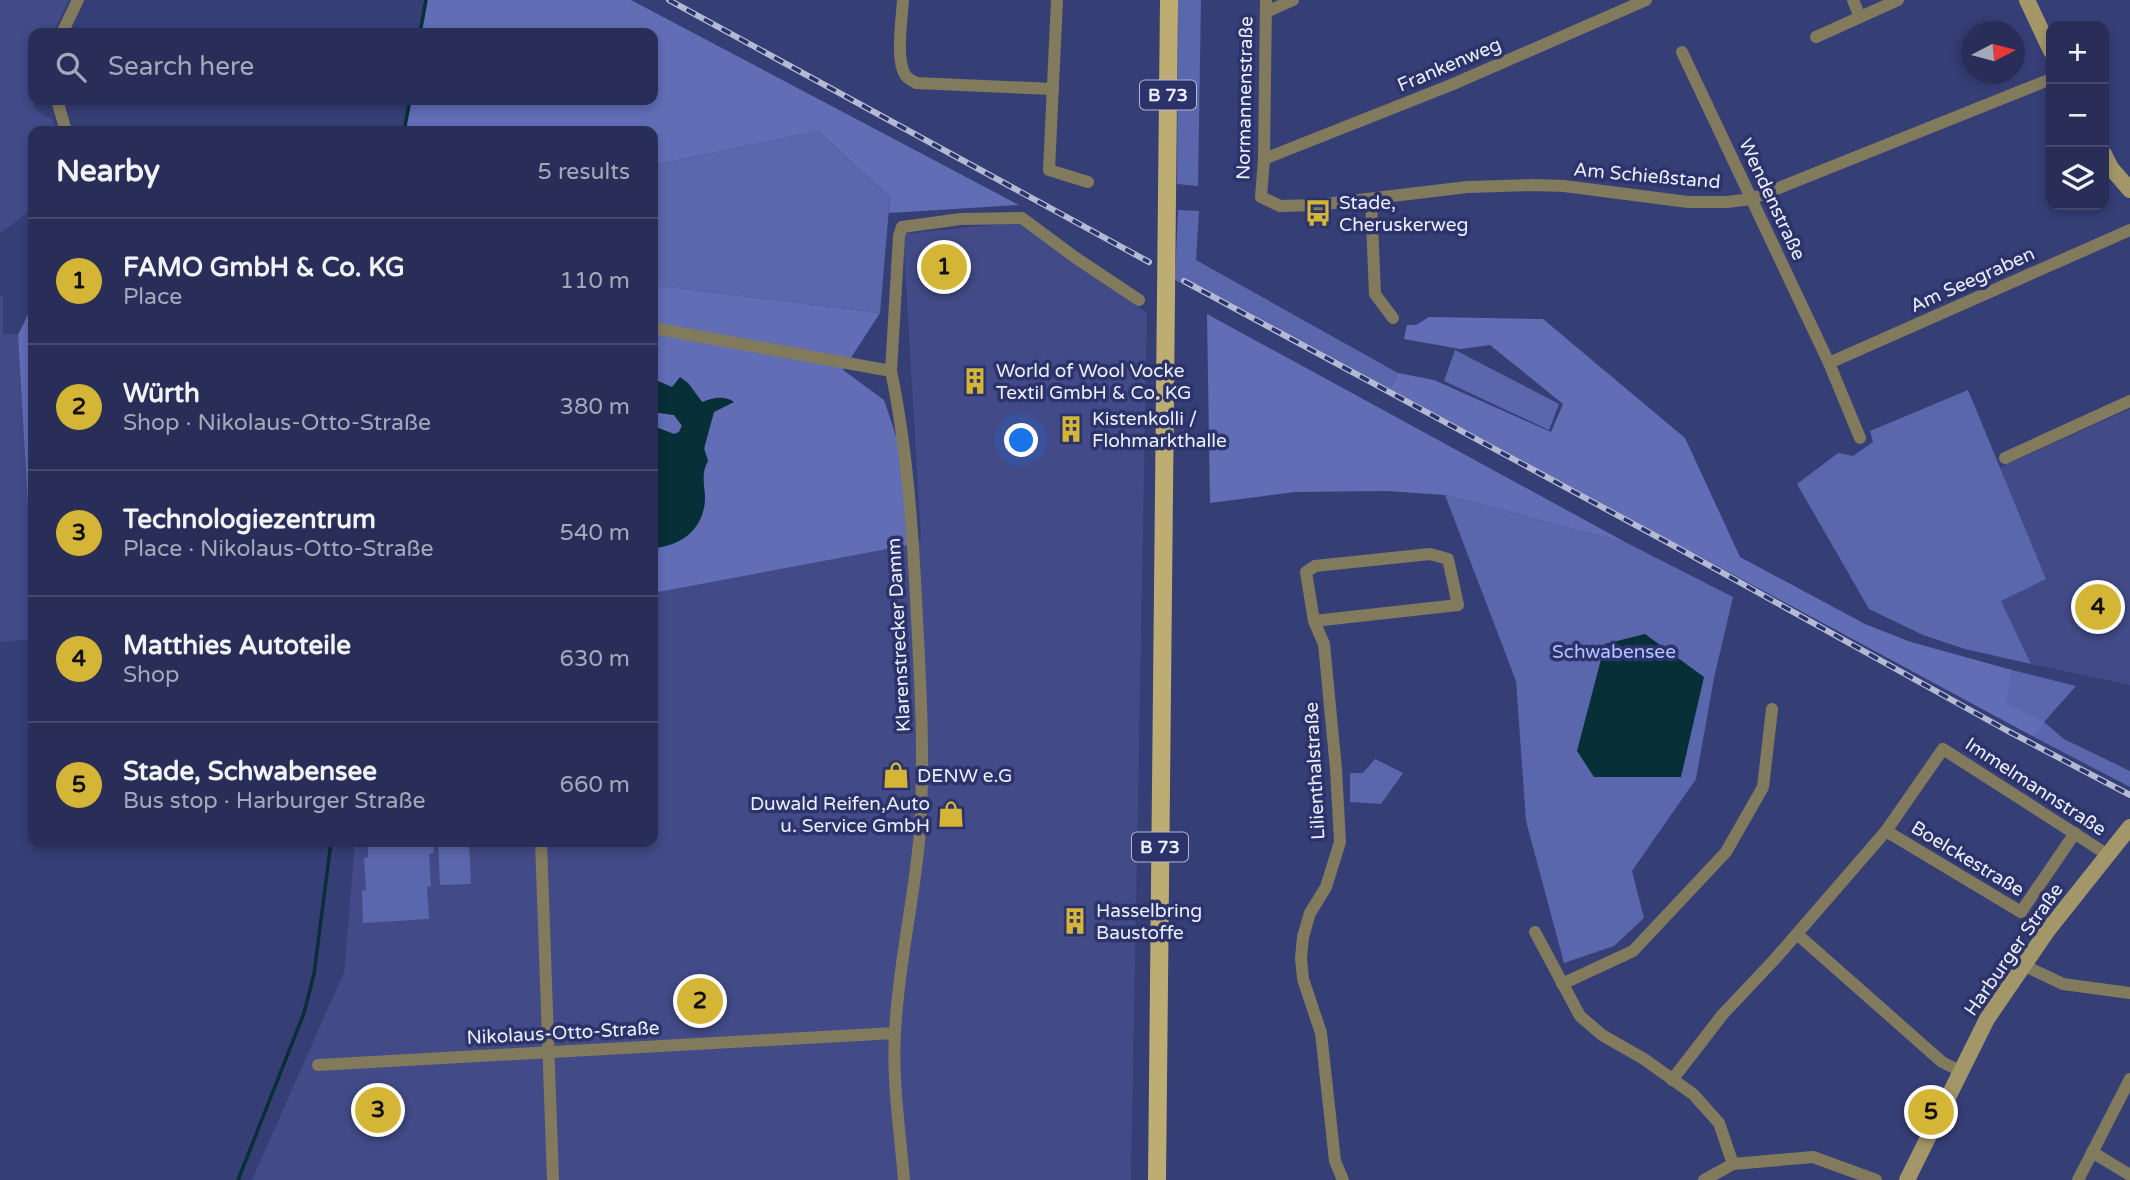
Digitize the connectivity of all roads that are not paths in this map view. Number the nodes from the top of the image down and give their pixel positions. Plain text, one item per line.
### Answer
1 (78, 0) edge
2 (903, 0) edge
3 (1058, 0) edge
4 (1169, 0) edge
5 (1293, 0) edge
6 (1646, 0) edge
7 (1853, 0) edge
8 (1898, 0) edge
9 (2027, 0) edge
10 (1266, 6) edge
11 (1860, 17) junction
12 (64, 28) edge
13 (1815, 37) dead end
14 (2046, 40) edge
15 (1682, 52) dead end
16 (2046, 81) edge
17 (1054, 89) junction
18 (58, 105) edge
19 (65, 126) edge
20 (1264, 159) junction
21 (2109, 164) edge
22 (1088, 182) dead end
23 (2130, 190) edge
24 (1261, 197) joint
25 (1371, 199) junction
26 (1751, 199) junction
27 (2130, 230) edge
28 (1139, 300) dead end
29 (1393, 318) dead end
30 (658, 329) edge
31 (1829, 363) junction
32 (891, 371) junction
33 (2130, 401) edge
34 (1860, 438) dead end
35 (2006, 458) dead end
36 (1314, 621) junction
37 (1772, 709) dead end
38 (2130, 827) edge
39 (1886, 831) junction
40 (2076, 833) junction
41 (541, 847) edge
42 (2108, 855) junction
43 (1535, 932) dead end
44 (1797, 934) junction
45 (2023, 965) junction
46 (1562, 984) junction
47 (2130, 993) edge
48 (895, 1033) junction
49 (549, 1052) junction
50 (318, 1065) dead end
51 (1960, 1071) junction
52 (2130, 1079) edge
53 (1672, 1080) junction
54 (2092, 1152) junction
55 (1732, 1164) junction
56 (2130, 1175) edge
57 (553, 1180) edge
58 (904, 1180) edge
59 (1157, 1180) edge
60 (1343, 1180) edge
61 (1704, 1180) edge
62 (1876, 1180) edge
63 (1907, 1180) edge
64 (2078, 1180) edge

1 - 12 street
2 - 17 street
3 - 17 street
4 - 59 main road, B 73
5 - 10 street
6 - 20 street, Frankenweg
7 - 11 street
8 - 11 street
9 - 14 main road
10 - 20 street, Normannenstraße
11 - 13 street
15 - 26 street, Wendenstraße
16 - 26 street, Am Schießstand
17 - 22 street
18 - 19 street
20 - 24 street, Normannenstraße
21 - 23 main road
24 - 25 street, Am Schießstand
25 - 26 street, Am Schießstand
25 - 29 street
26 - 31 street, Wendenstraße
27 - 31 street, Am Seegraben
28 - 32 street, Klarenstrecker Damm
30 - 32 street
31 - 34 street, Wendenstraße
32 - 48 street, Klarenstrecker Damm
33 - 35 street
36 - 36 street, Lilienthalstraße
36 - 60 street, Lilienthalstraße
37 - 46 street
38 - 42 main road, Harburger Straße
39 - 40 street, Boelckestraße
39 - 40 street, Immelmannstraße
39 - 44 street
40 - 42 street, Immelmannstraße
41 - 49 street
42 - 45 main road, Harburger Straße
43 - 46 street
44 - 51 street
44 - 53 street
45 - 47 street
45 - 51 main road, Harburger Straße
46 - 53 street
48 - 49 street, Nikolaus-Otto-Straße
48 - 58 street, Klarenstrecker Damm
49 - 50 street, Nikolaus-Otto-Straße
49 - 57 street
51 - 63 main road, Harburger Straße
52 - 54 street
53 - 55 street
54 - 56 street
54 - 64 street
55 - 61 street
55 - 62 street

